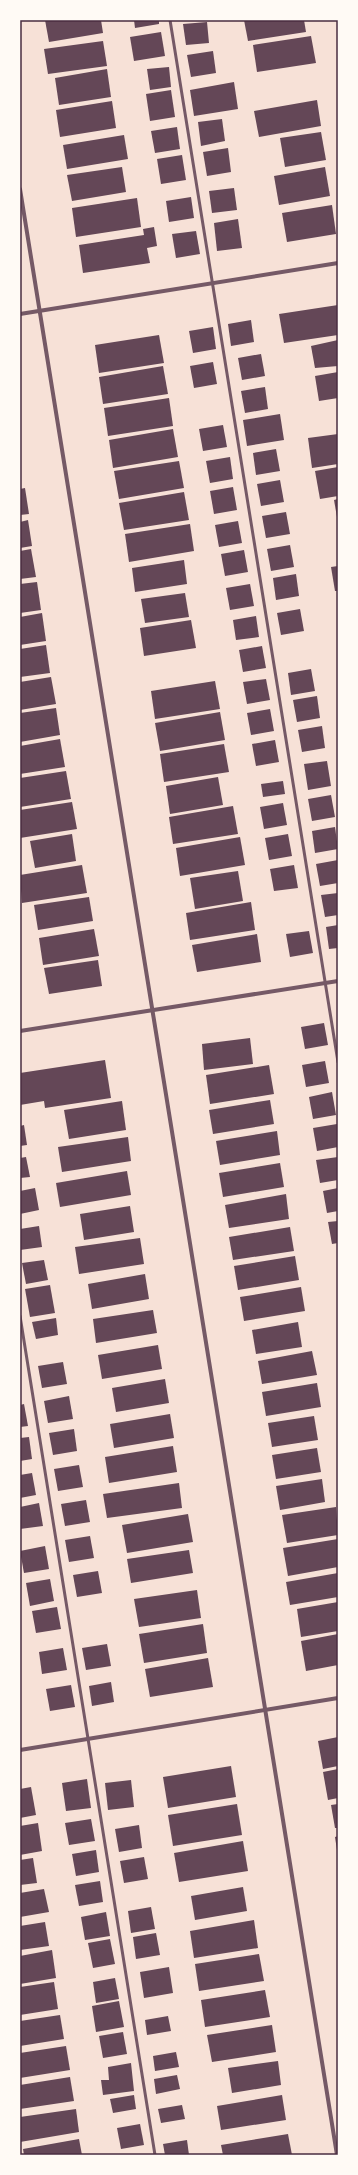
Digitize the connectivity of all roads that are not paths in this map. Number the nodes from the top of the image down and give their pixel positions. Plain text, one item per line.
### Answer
1 (170, 20) edge
2 (20, 190) edge
3 (338, 263) edge
4 (212, 283) junction
5 (40, 311) junction
6 (20, 314) edge
7 (338, 980) edge
8 (325, 982) junction
9 (152, 1010) junction
10 (20, 1031) edge
11 (338, 1062) edge
12 (20, 1316) edge
13 (338, 1698) edge
14 (265, 1709) junction
15 (88, 1738) junction
16 (20, 1750) edge
17 (155, 2155) edge
18 (337, 2155) edge

1 - 4 lane
2 - 5 street
3 - 4 street
4 - 5 street
4 - 8 lane
5 - 6 street
5 - 9 street
7 - 8 street
8 - 9 street
8 - 11 lane
9 - 10 street
9 - 14 street
12 - 15 lane
13 - 14 street
14 - 15 street
14 - 18 street
15 - 16 street
15 - 17 lane

